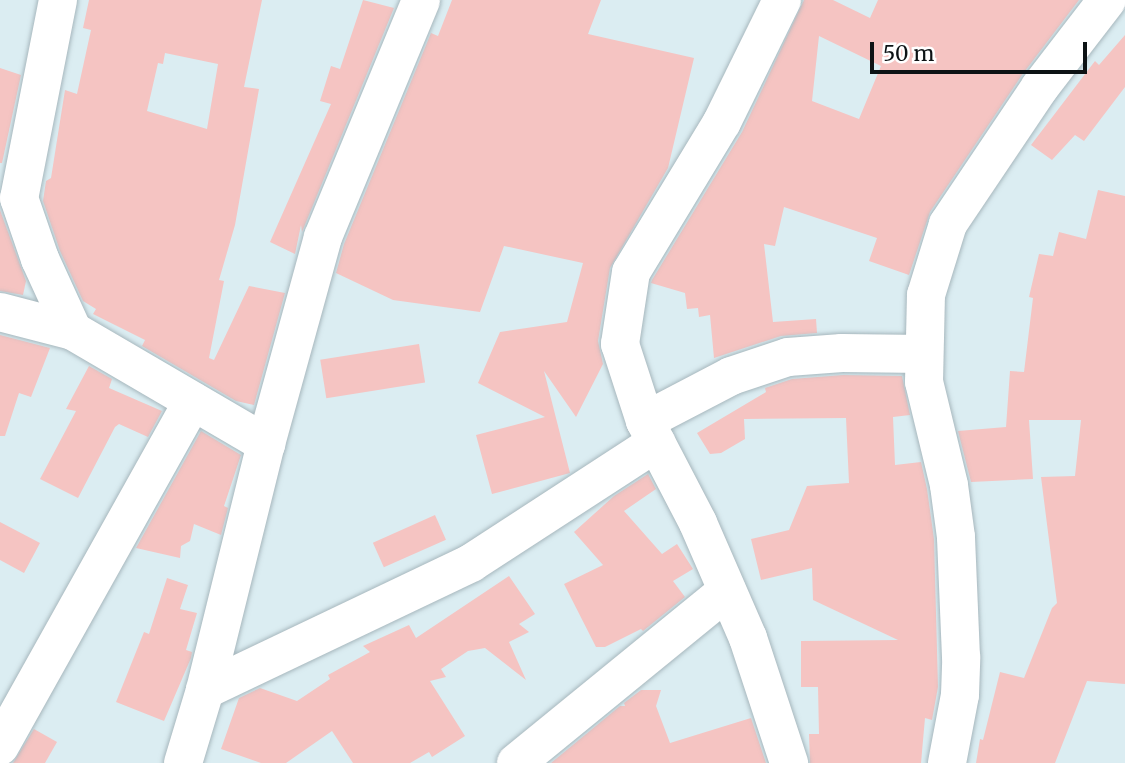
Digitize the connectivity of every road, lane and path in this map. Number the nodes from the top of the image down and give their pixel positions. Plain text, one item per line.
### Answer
1 (58, 0) edge
2 (421, 0) edge
3 (782, 0) edge
4 (1107, 0) edge
5 (0, 312) edge
6 (73, 331) junction
7 (924, 354) junction
8 (193, 401) junction
9 (651, 432) junction
10 (266, 444) junction
11 (727, 591) junction
12 (205, 690) junction
13 (0, 746) edge
14 (183, 763) edge
15 (516, 763) edge
16 (789, 763) edge
17 (947, 763) edge

1 - 6 street
2 - 10 street
3 - 9 street
4 - 7 street
5 - 6 street
6 - 8 street
7 - 9 street
7 - 17 street
8 - 10 street
8 - 13 street
9 - 11 street
9 - 12 street
10 - 12 street
11 - 15 street
11 - 16 street
12 - 14 street

